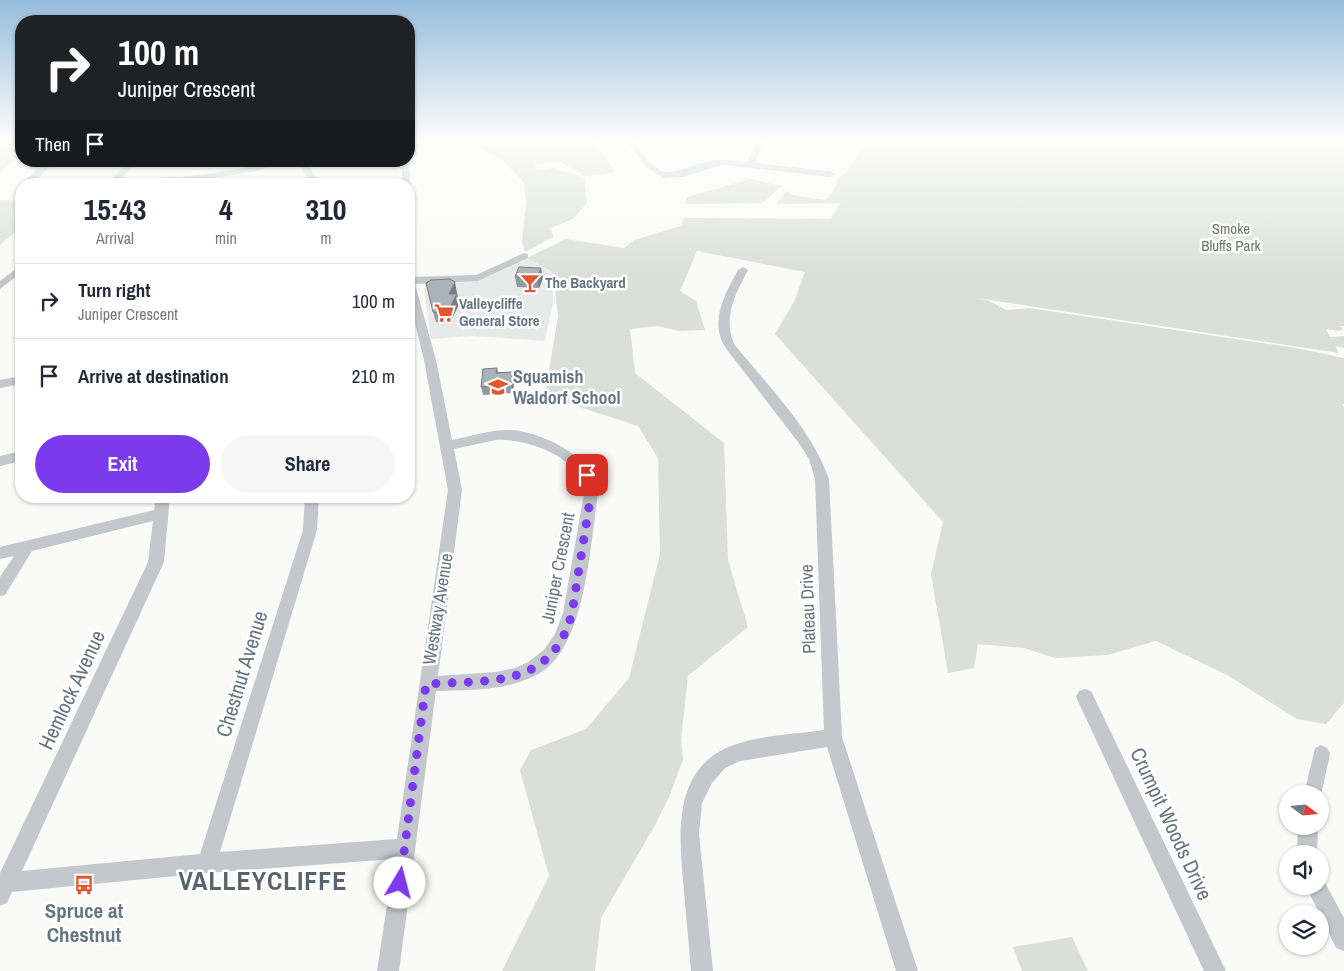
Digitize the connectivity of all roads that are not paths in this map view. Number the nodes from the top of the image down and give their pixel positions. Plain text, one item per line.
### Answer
1 (524, 256) dead end
2 (743, 270) dead end
3 (15, 274) edge
4 (415, 281) edge
5 (0, 286) edge
6 (415, 304) edge
7 (15, 381) edge
8 (0, 384) edge
9 (447, 446) junction
10 (15, 457) edge
11 (0, 461) edge
12 (163, 503) edge
13 (312, 503) edge
14 (162, 514) junction
15 (27, 547) junction
16 (0, 553) edge
17 (0, 590) edge
18 (426, 684) junction
19 (1085, 697) dead end
20 (833, 737) junction
21 (1321, 754) dead end
22 (1315, 785) edge
23 (405, 848) junction
24 (207, 863) junction
25 (2, 887) edge
26 (1321, 895) edge
27 (1344, 940) edge
28 (388, 971) edge
29 (702, 971) edge
30 (907, 971) edge
31 (1215, 971) edge

1 - 4 street
2 - 20 street, Plateau Drive
3 - 5 street
6 - 9 street, Westway Avenue
7 - 8 street
9 - 18 street, Westway Avenue
9 - 18 street, Juniper Crescent
10 - 11 street
12 - 14 street, Hemlock Avenue
13 - 24 street, Chestnut Avenue
14 - 15 street
14 - 25 street, Hemlock Avenue
15 - 16 street
15 - 17 street
18 - 23 street, Westway Avenue
19 - 31 street, Crumpit Woods Drive
20 - 29 street
20 - 30 street, Plateau Drive
21 - 22 street
23 - 24 street
23 - 28 street, Westway Avenue
24 - 25 street
26 - 27 street

